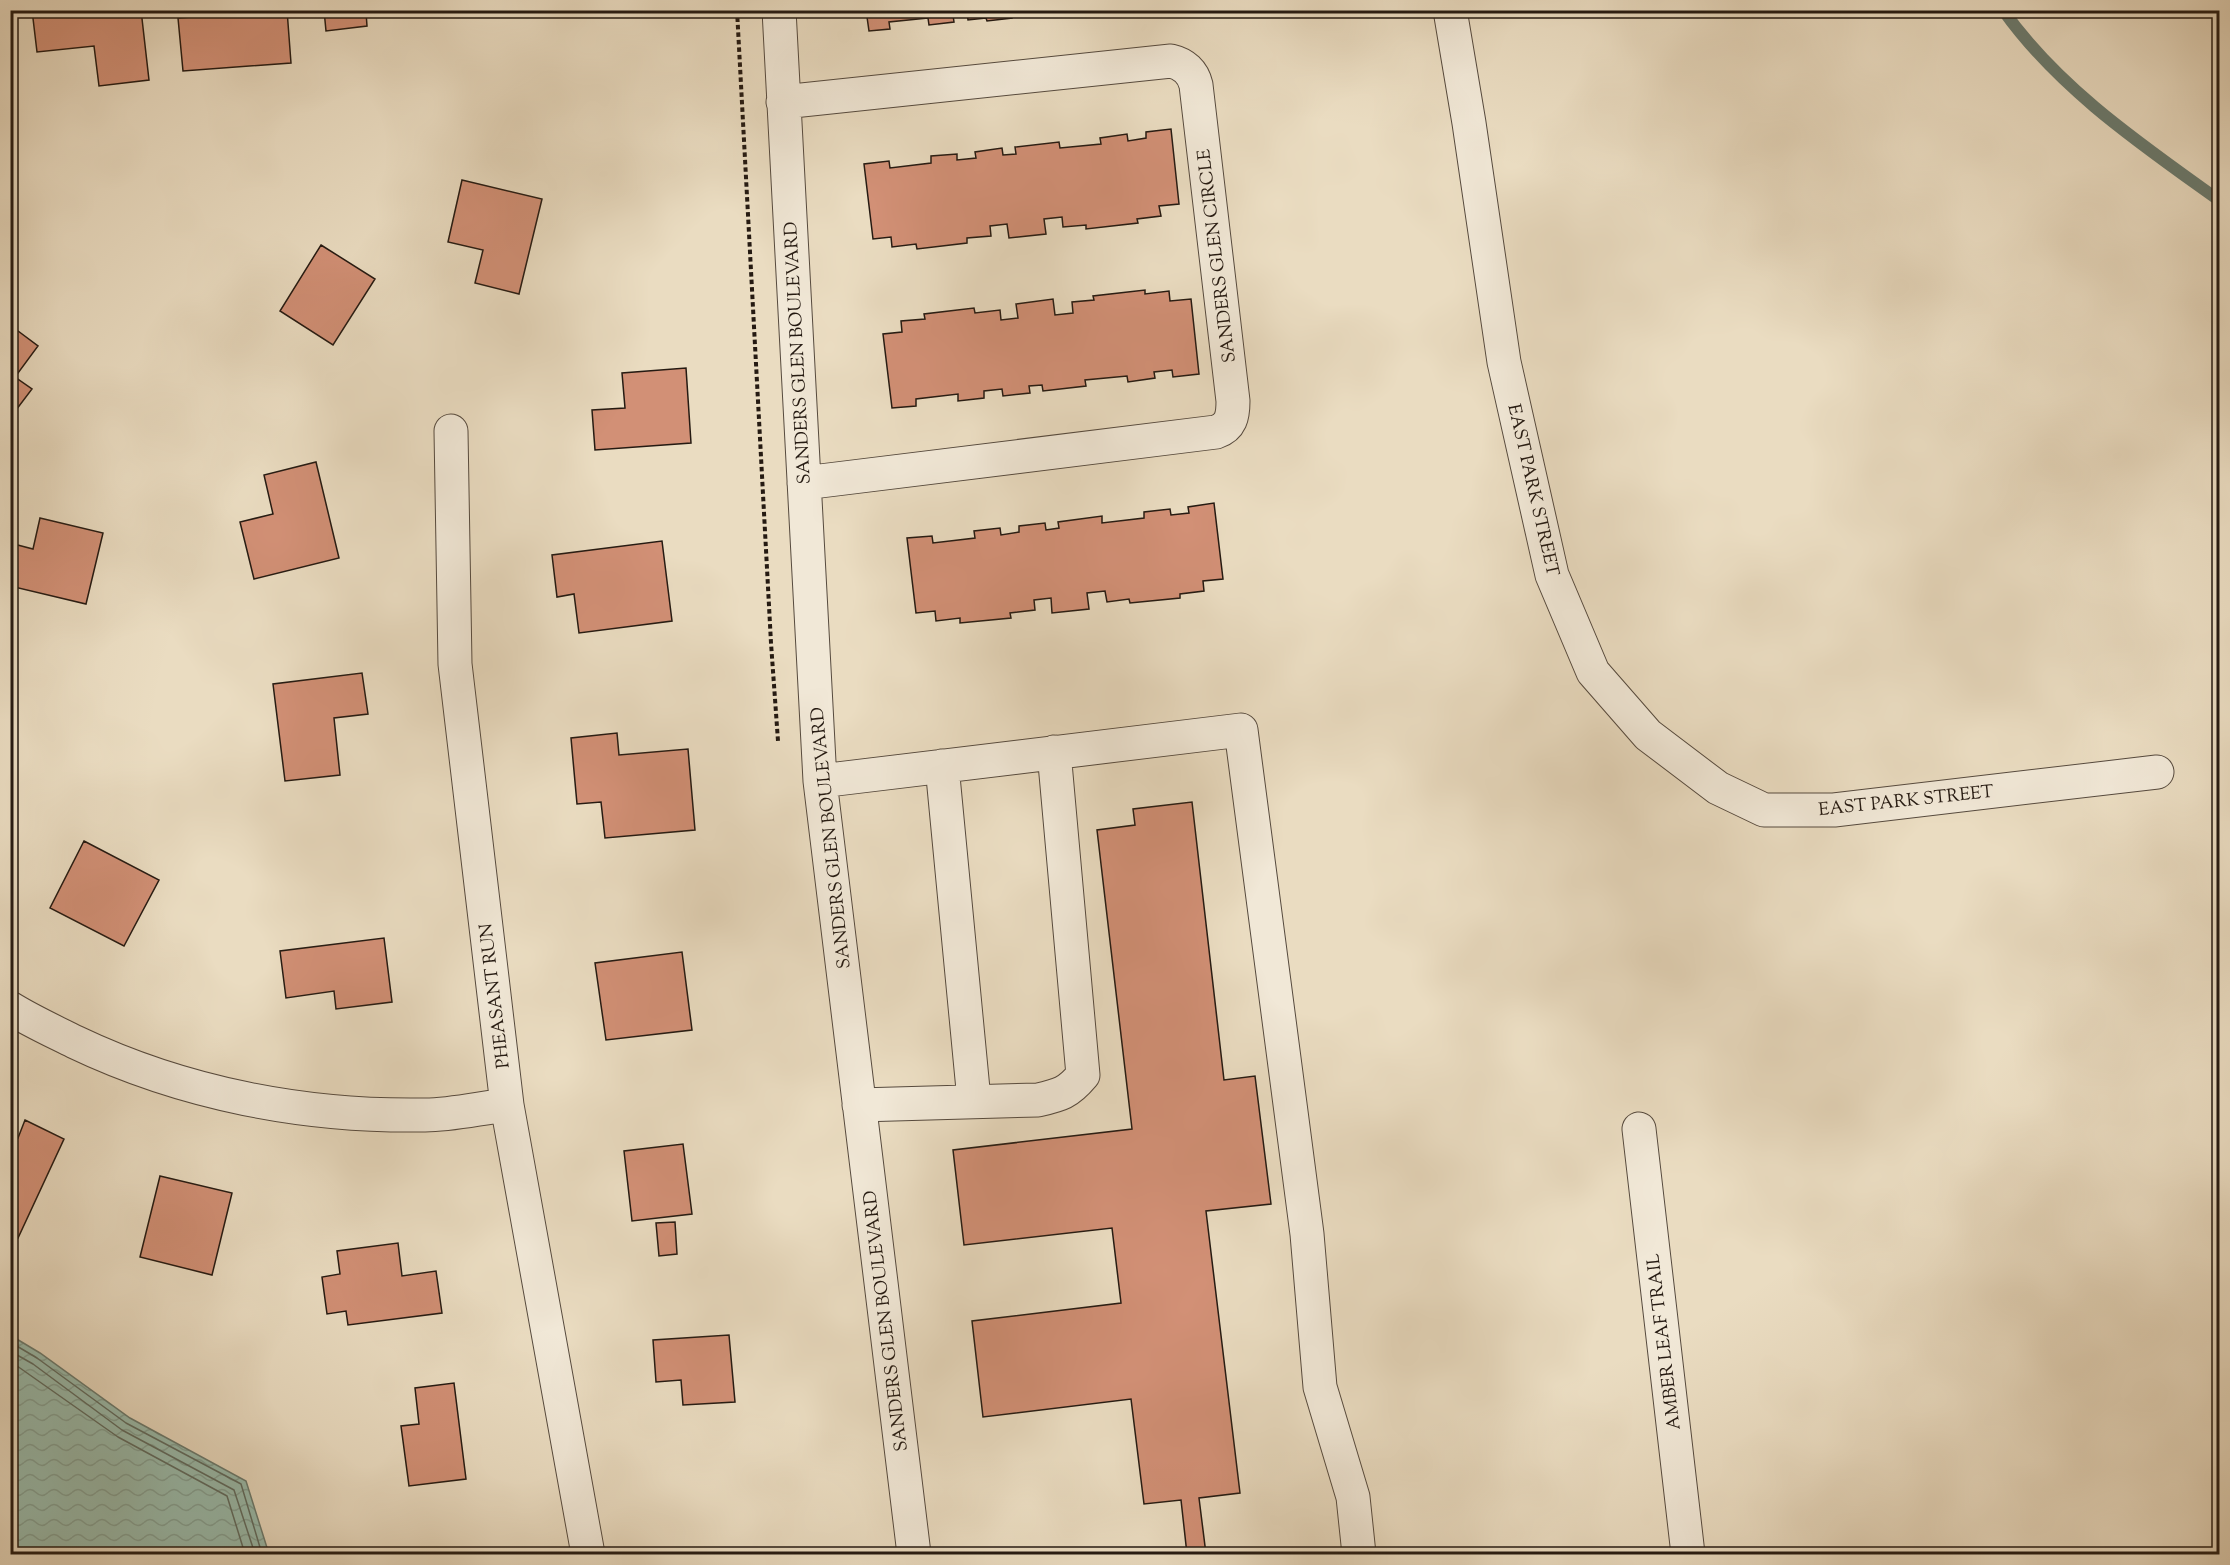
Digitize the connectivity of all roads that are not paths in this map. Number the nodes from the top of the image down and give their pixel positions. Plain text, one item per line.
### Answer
1 (779, 10) edge
2 (1450, 10) edge
3 (783, 102) junction
4 (451, 431) dead end
5 (804, 483) junction
6 (1054, 752) junction
7 (942, 766) junction
8 (2157, 772) dead end
9 (820, 781) junction
10 (10, 1008) edge
11 (974, 1100) junction
12 (507, 1105) junction
13 (859, 1105) junction
14 (1639, 1129) dead end
15 (588, 1554) edge
16 (914, 1554) edge
17 (1359, 1554) edge
18 (1688, 1554) edge

1 - 3 street, SANDERS GLEN BOULEVARD
2 - 8 street, EAST PARK STREET
3 - 5 street, SANDERS GLEN BOULEVARD
3 - 5 street, SANDERS GLEN CIRCLE
4 - 12 street, PHEASANT RUN
5 - 9 street, SANDERS GLEN BOULEVARD
6 - 7 street
6 - 11 street
6 - 17 street
7 - 9 street
7 - 11 street
9 - 13 street, SANDERS GLEN BOULEVARD
10 - 12 street
11 - 13 street
12 - 15 street, PHEASANT RUN
13 - 16 street, SANDERS GLEN BOULEVARD
14 - 18 street, AMBER LEAF TRAIL

